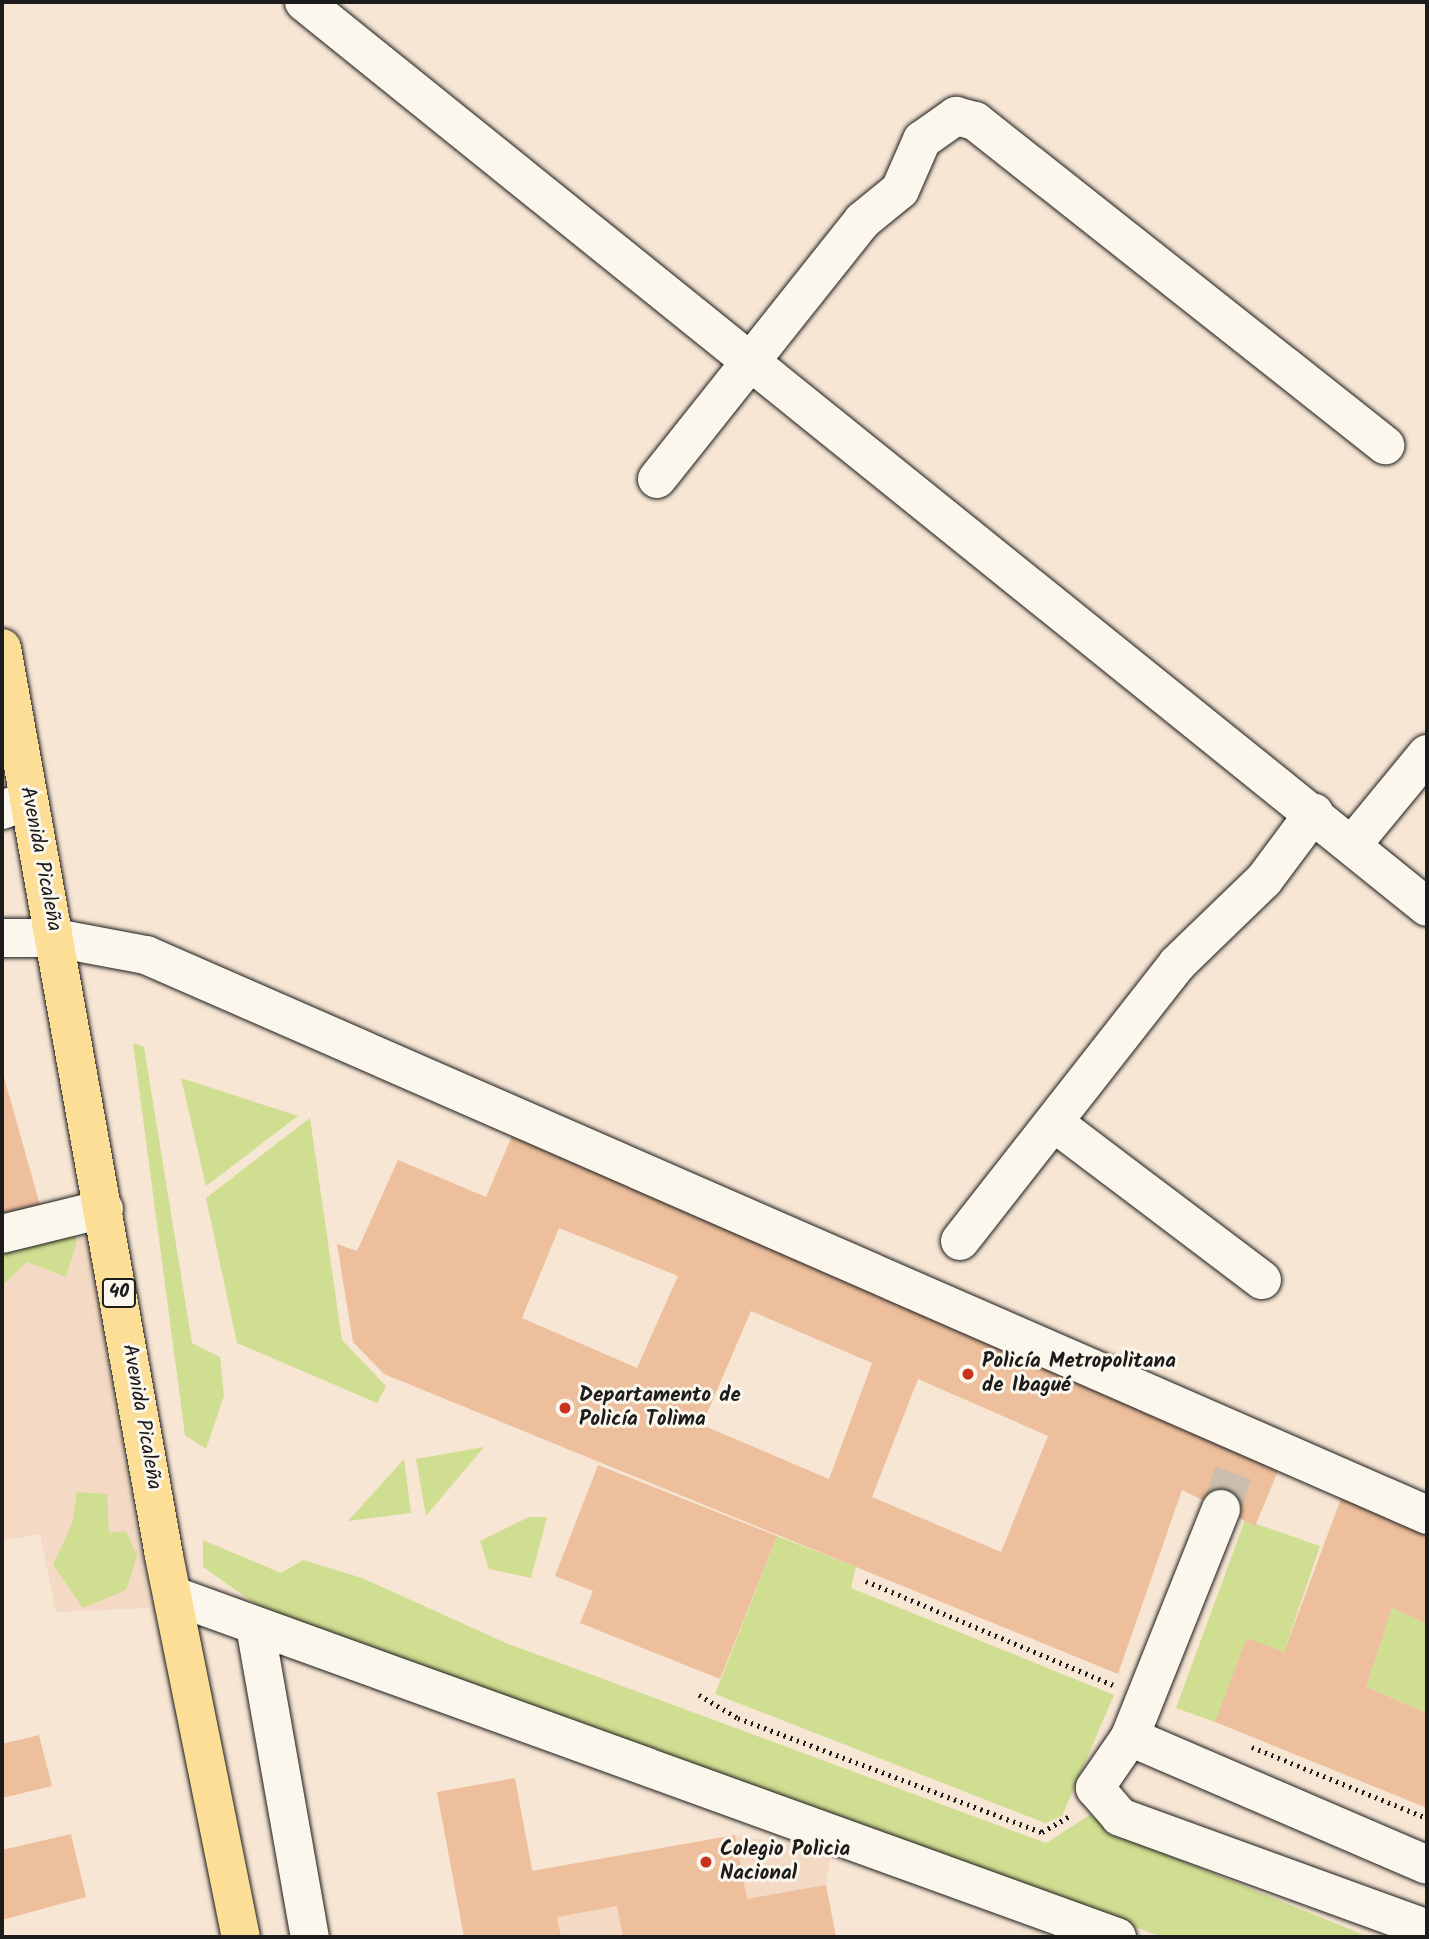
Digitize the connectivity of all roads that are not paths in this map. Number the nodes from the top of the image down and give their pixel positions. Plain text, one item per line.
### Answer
1 (304, 2) edge
2 (751, 366) junction
3 (1385, 445) dead end
4 (657, 479) dead end
5 (2, 648) edge
6 (1427, 754) edge
7 (15, 805) edge
8 (1314, 813) junction
9 (1352, 845) junction
10 (1427, 907) edge
11 (2, 938) edge
12 (55, 938) junction
13 (1057, 1125) junction
14 (104, 1209) junction
15 (2, 1234) edge
16 (960, 1241) dead end
17 (1262, 1280) dead end
18 (1221, 1509) tunnel mouth
19 (1427, 1515) edge
20 (172, 1595) junction
21 (255, 1626) junction
22 (1130, 1737) junction
23 (1427, 1865) edge
24 (1427, 1929) edge
25 (241, 1937) edge
26 (310, 1937) edge
27 (1117, 1937) edge

1 - 2 street
2 - 3 street
2 - 4 street
2 - 8 street
5 - 7 main road, Avenida Picaleña / 40
6 - 9 street
7 - 12 main road, Avenida Picaleña / 40
8 - 9 street
8 - 13 street
9 - 10 street
11 - 12 street
12 - 14 main road, Avenida Picaleña / 40
12 - 19 street
13 - 16 street
13 - 17 street
14 - 15 street
14 - 20 main road, Avenida Picaleña / 40
18 - 22 street
20 - 21 street
20 - 25 main road, Avenida Picaleña / 40
21 - 26 street
21 - 27 street
22 - 23 street
22 - 24 street

